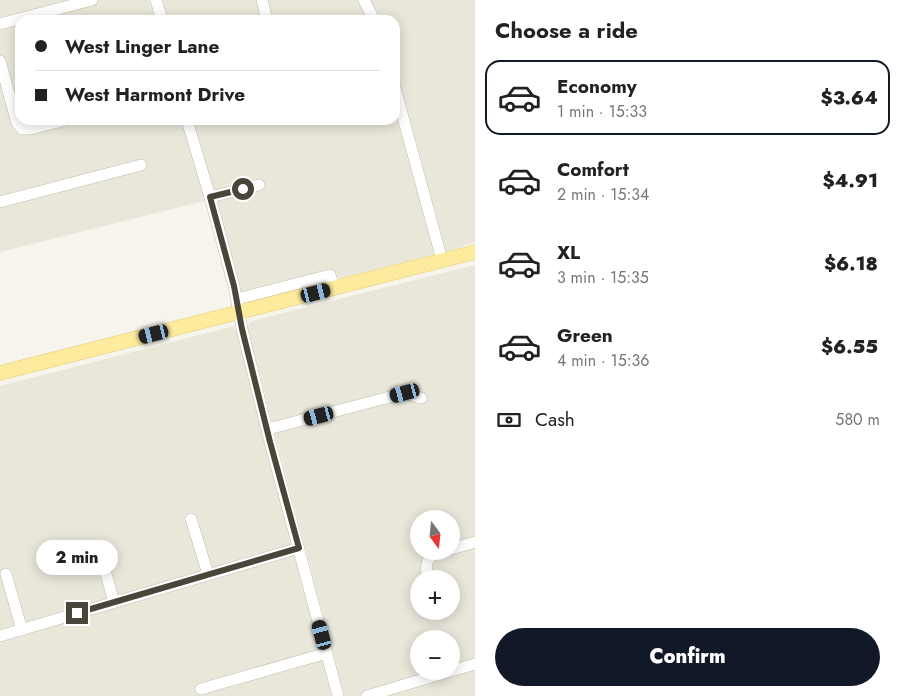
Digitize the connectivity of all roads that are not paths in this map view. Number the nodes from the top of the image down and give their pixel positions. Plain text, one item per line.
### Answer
1 (92, 0) edge
2 (156, 0) edge
3 (262, 0) edge
4 (367, 1) edge
5 (34, 15) edge
6 (160, 15) edge
7 (266, 15) edge
8 (372, 15) edge
9 (15, 20) edge
10 (0, 24) edge
11 (0, 61) edge
12 (400, 106) edge
13 (15, 116) edge
14 (19, 125) edge
15 (46, 125) edge
16 (189, 125) edge
17 (141, 165) dead end
18 (259, 185) dead end
19 (210, 197) junction
20 (0, 202) edge
21 (475, 252) edge
22 (442, 260) junction
23 (238, 306) junction
24 (0, 373) edge
25 (421, 398) dead end
26 (268, 429) junction
27 (190, 519) dead end
28 (475, 542) edge
29 (98, 546) dead end
30 (460, 546) edge
31 (299, 548) junction
32 (6, 574) dead end
33 (208, 574) junction
34 (114, 602) junction
35 (22, 630) junction
36 (0, 636) edge
37 (327, 653) junction
38 (475, 664) edge
39 (460, 668) edge
40 (421, 680) edge
41 (201, 689) dead end
42 (338, 696) edge
43 (367, 696) edge

1 - 5 street
2 - 6 street
3 - 7 street
4 - 8 street
9 - 10 street
11 - 13 street
12 - 22 street
14 - 15 street
16 - 19 street
17 - 20 street
18 - 19 street
19 - 23 street
21 - 22 main road
22 - 23 main road
23 - 24 main road
23 - 26 street
25 - 26 street
26 - 31 street
27 - 33 street
28 - 30 street
29 - 34 street
31 - 33 street
31 - 37 street
32 - 35 street
33 - 34 street
34 - 35 street
35 - 36 street
37 - 41 street
37 - 42 street
38 - 39 street
40 - 43 street

